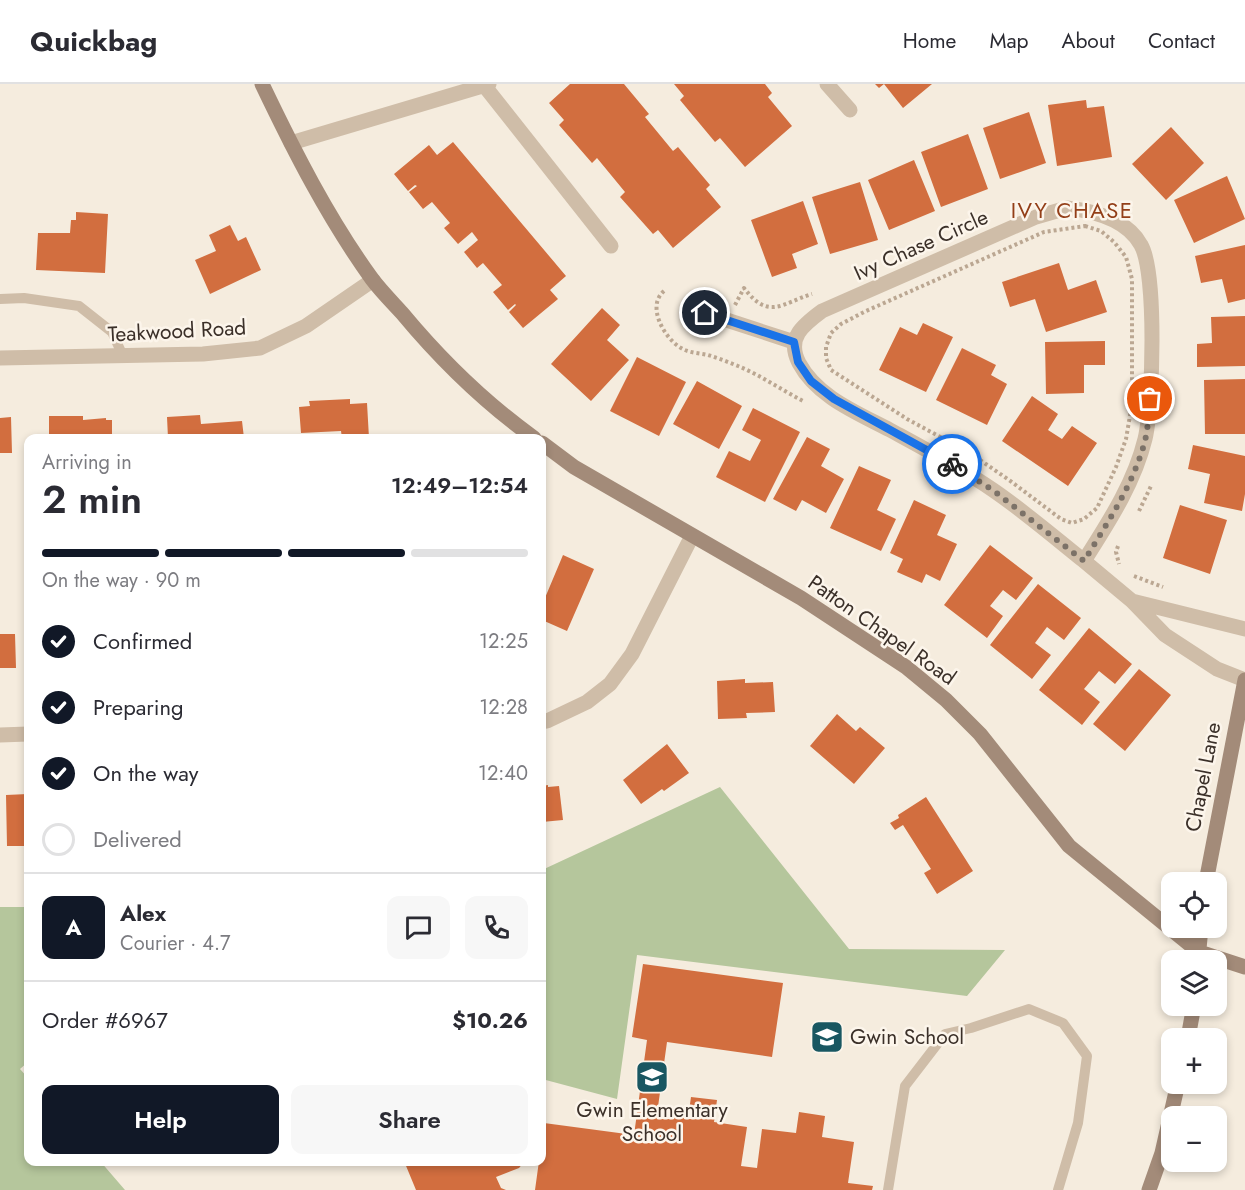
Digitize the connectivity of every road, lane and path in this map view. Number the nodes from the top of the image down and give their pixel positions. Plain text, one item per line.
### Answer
1 (262, 84) edge
2 (827, 84) edge
3 (485, 85) edge
4 (850, 110) dead end
5 (291, 143) junction
6 (611, 246) dead end
7 (373, 280) junction
8 (822, 290) dead end
9 (664, 291) dead end
10 (0, 299) edge
11 (705, 313) dead end
12 (727, 320) junction
13 (794, 342) junction
14 (123, 356) junction
15 (0, 358) edge
16 (804, 402) dead end
17 (529, 434) edge
18 (546, 446) edge
19 (1116, 467) joint
20 (1155, 478) dead end
21 (1138, 513) dead end
22 (692, 536) junction
23 (1118, 543) dead end
24 (1084, 561) junction
25 (1123, 571) dead end
26 (1133, 576) dead end
27 (1165, 589) dead end
28 (1132, 601) junction
29 (1245, 629) edge
30 (1245, 680) edge
31 (546, 722) edge
32 (24, 734) edge
33 (0, 735) edge
34 (1207, 872) edge
35 (1191, 950) edge
36 (1227, 963) edge
37 (1245, 967) edge
38 (1175, 1094) edge
39 (888, 1190) edge
40 (1058, 1190) edge
41 (1149, 1190) edge

1 - 5 street
2 - 4 street
3 - 5 street
3 - 6 street
5 - 7 street
7 - 14 street, Teakwood Road
7 - 17 street
8 - 12 path
9 - 16 path
10 - 14 lane
11 - 12 street
12 - 13 street
13 - 24 street
13 - 24 street, Ivy Chase Circle
14 - 15 street, Teakwood Road
18 - 22 street, Patton Chapel Road
19 - 19 path
20 - 21 path
22 - 31 street
22 - 35 street, Patton Chapel Road
23 - 25 path
24 - 28 street
26 - 27 path
28 - 29 street
28 - 30 street
30 - 34 street, Chapel Lane
32 - 33 street
36 - 37 street
38 - 41 street
39 - 40 lane

